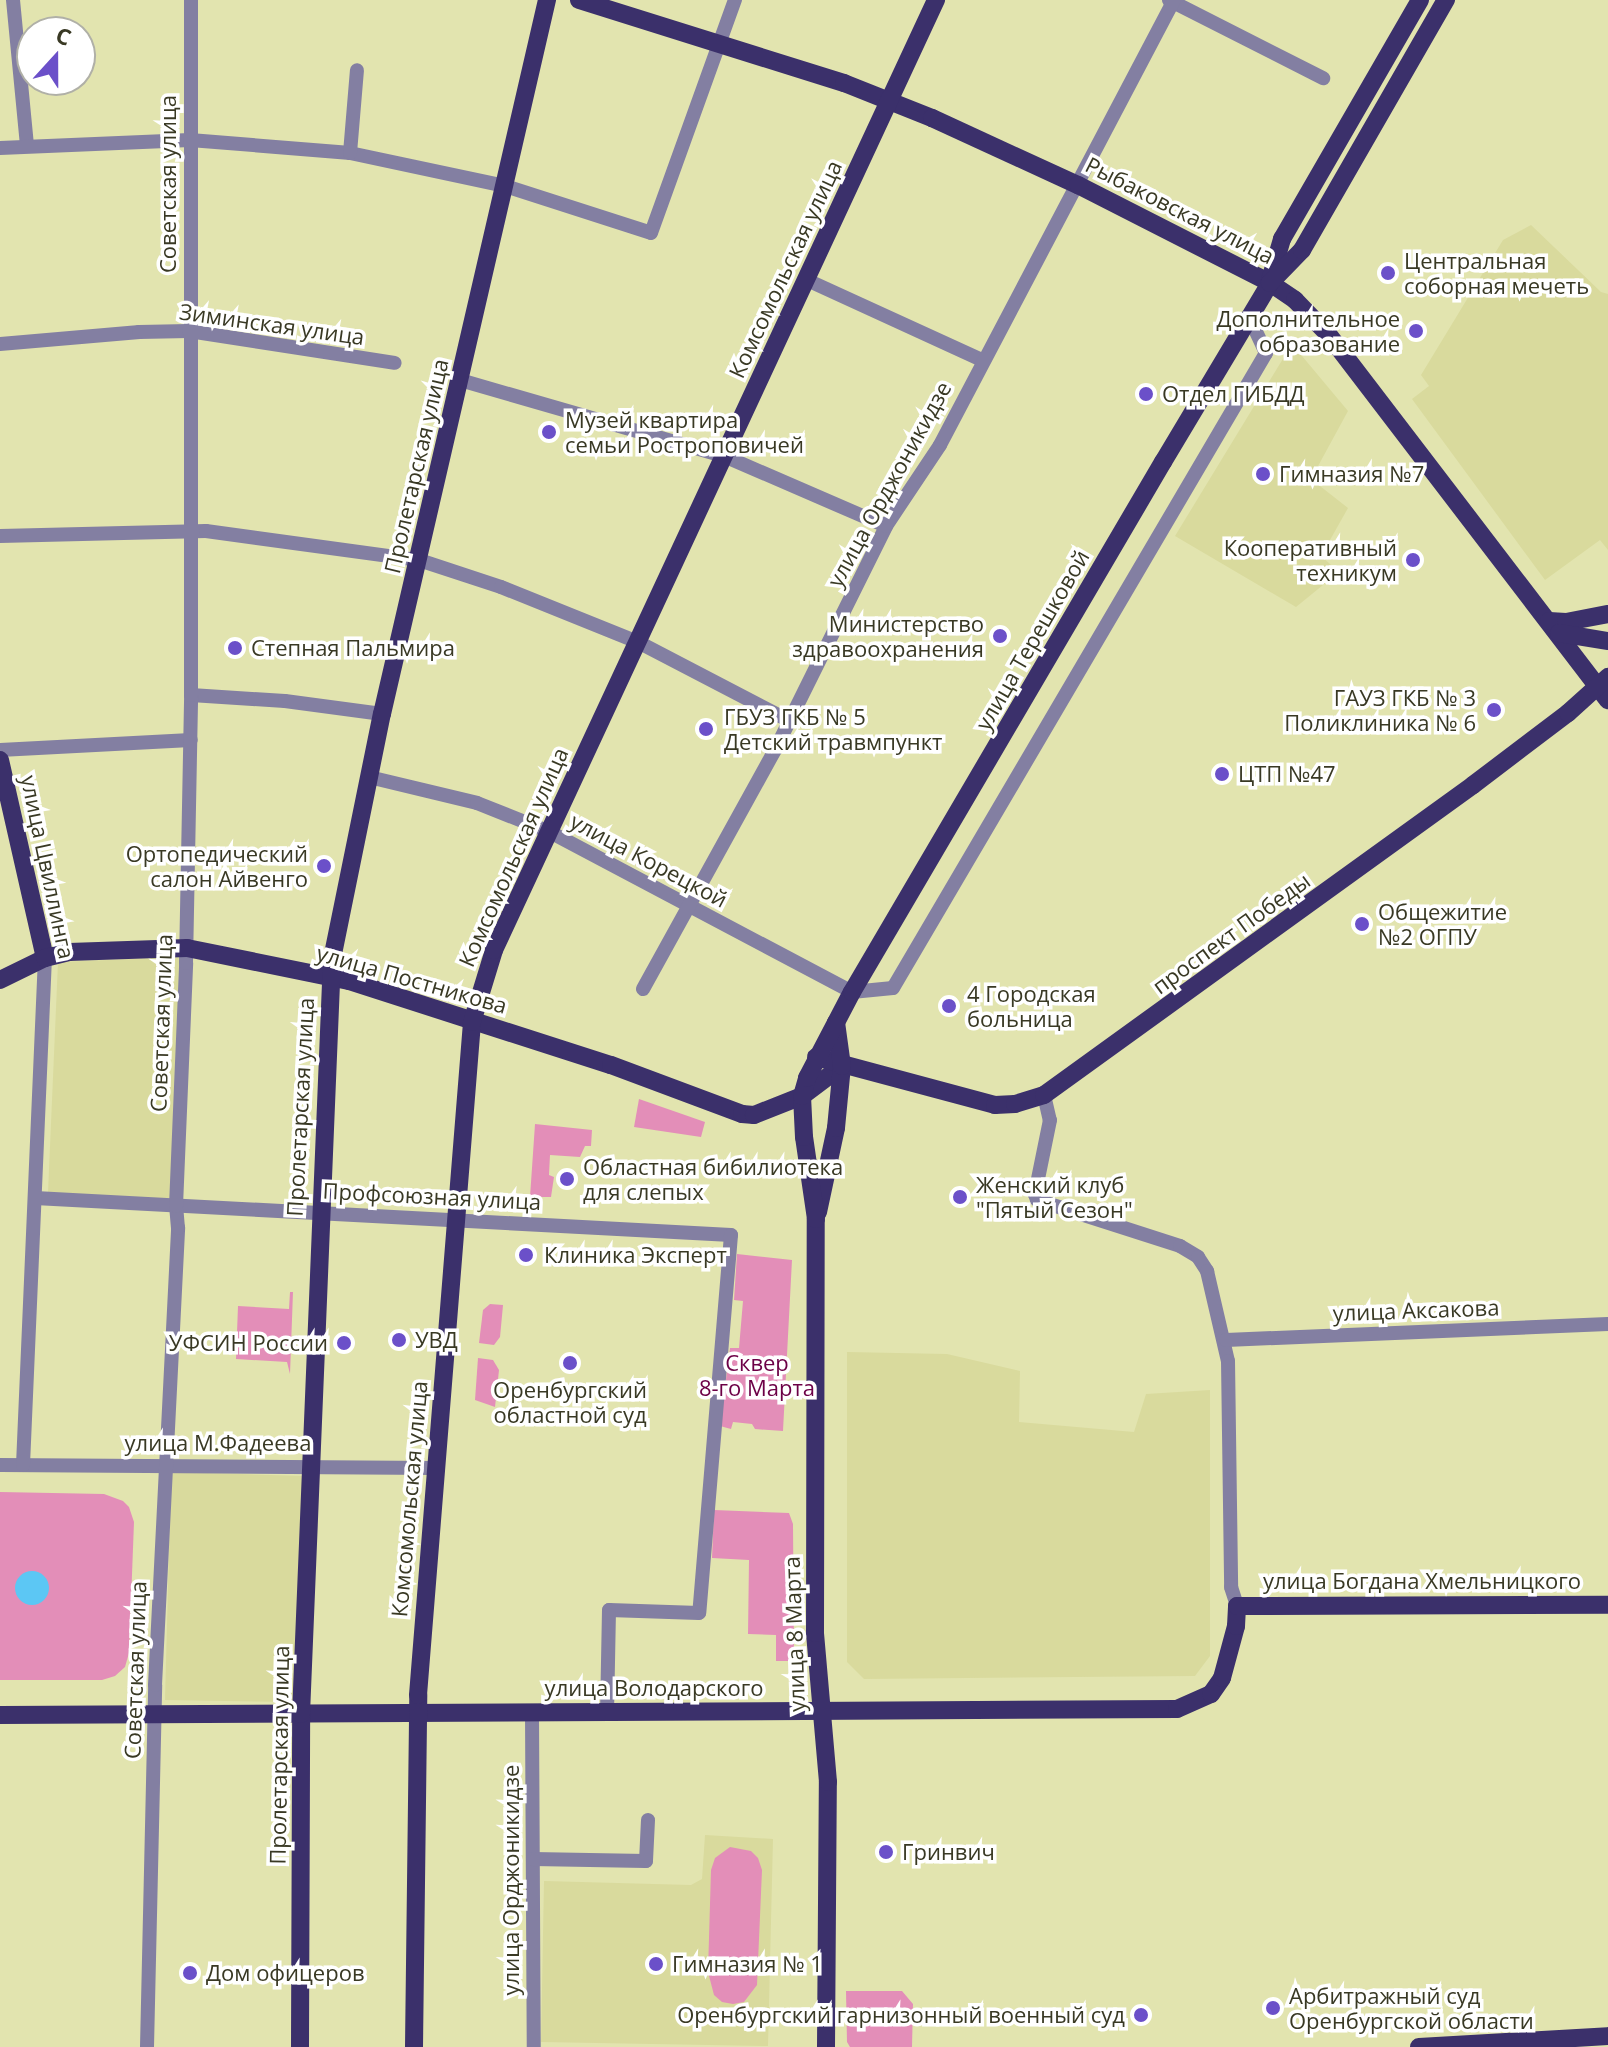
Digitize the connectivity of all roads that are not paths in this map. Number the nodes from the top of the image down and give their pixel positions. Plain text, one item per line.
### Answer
1 (13, 0) edge
2 (191, 0) edge
3 (547, 0) edge
4 (579, 0) edge
5 (735, 0) edge
6 (936, 0) edge
7 (1172, 0) edge
8 (1420, 0) edge
9 (1446, 0) edge
10 (721, 44) junction
11 (357, 70) dead end
12 (1323, 78) dead end
13 (889, 100) junction
14 (190, 140) junction
15 (27, 145) junction
16 (0, 148) edge
17 (350, 153) junction
18 (1078, 185) junction
19 (505, 186) junction
20 (807, 280) junction
21 (1270, 283) junction
22 (1249, 317) junction
23 (189, 331) junction
24 (0, 344) edge
25 (982, 360) junction
26 (395, 363) dead end
27 (460, 380) junction
28 (724, 456) junction
29 (886, 526) junction
30 (191, 530) junction
31 (0, 536) edge
32 (419, 560) junction
33 (1608, 614) edge
34 (1554, 627) junction
35 (1608, 641) edge
36 (638, 642) junction
37 (1605, 688) edge
38 (191, 695) junction
39 (382, 714) junction
40 (790, 721) junction
41 (191, 740) junction
42 (0, 750) edge
43 (0, 760) edge
44 (369, 777) junction
45 (550, 832) junction
46 (688, 907) junction
47 (187, 948) junction
48 (45, 958) junction
49 (330, 976) junction
50 (0, 980) edge
51 (643, 989) dead end
52 (852, 992) junction
53 (472, 1022) junction
54 (836, 1022) junction
55 (816, 1057) junction
56 (842, 1066) junction
57 (1044, 1095) junction
58 (802, 1096) junction
59 (35, 1198) junction
60 (176, 1206) junction
61 (320, 1212) junction
62 (456, 1218) junction
63 (816, 1219) junction
64 (1608, 1324) edge
65 (1226, 1340) junction
66 (0, 1465) edge
67 (23, 1465) junction
68 (164, 1465) junction
69 (311, 1466) junction
70 (435, 1468) junction
71 (1608, 1605) edge
72 (1237, 1606) junction
73 (819, 1711) junction
74 (532, 1713) junction
75 (607, 1713) junction
76 (155, 1714) junction
77 (301, 1714) junction
78 (0, 1715) edge
79 (418, 1715) junction
80 (648, 1820) dead end
81 (533, 1859) junction
82 (1608, 2036) edge
83 (147, 2047) edge
84 (300, 2047) edge
85 (414, 2047) edge
86 (534, 2047) edge
87 (826, 2047) edge
88 (1419, 2047) edge

1 - 15 street
2 - 14 street, Советская улица
3 - 19 main road, Пролетарская улица
4 - 10 main road, Рыбаковская улица
5 - 10 street
6 - 13 main road, Комсомольская улица
7 - 12 street
7 - 18 street, улица Орджоникидзе
8 - 21 main road, улица Терешковой
9 - 21 main road, улица Терешковой
10 - 13 main road, Рыбаковская улица
10 - 19 street
11 - 17 street
13 - 18 main road, Рыбаковская улица
13 - 20 main road, Комсомольская улица
14 - 15 street
14 - 17 street
14 - 23 street, Советская улица
15 - 16 street
17 - 19 street
18 - 21 main road, Рыбаковская улица
18 - 25 street, улица Орджоникидзе
19 - 27 main road, Пролетарская улица
20 - 25 street
20 - 28 main road, Комсомольская улица
21 - 22 main road, улица Терешковой
21 - 34 main road, Рыбаковская улица
22 - 52 main road, улица Терешковой
22 - 52 street
23 - 24 street, Зиминская улица
23 - 26 street, Зиминская улица
23 - 30 street, Советская улица
25 - 29 street, улица Орджоникидзе
27 - 28 street
27 - 32 main road, Пролетарская улица
28 - 29 street
28 - 36 main road, Комсомольская улица
29 - 40 street, улица Орджоникидзе
30 - 31 street
30 - 32 street
30 - 38 street, Советская улица
32 - 36 street
32 - 39 main road, Пролетарская улица
33 - 34 main road
34 - 35 main road
34 - 37 main road, Рыбаковская улица
36 - 40 street
36 - 45 main road, Комсомольская улица
37 - 57 main road, проспект Победы
38 - 39 street
38 - 41 street, Советская улица
39 - 44 main road, Пролетарская улица
40 - 46 street, улица Орджоникидзе
41 - 42 street
41 - 47 street, Советская улица
43 - 48 main road, улица Цвиллинга
44 - 45 street, улица Корецкой
44 - 49 main road, Пролетарская улица
45 - 46 street, улица Корецкой
45 - 53 main road, Комсомольская улица
46 - 51 street, улица Орджоникидзе
46 - 52 street, улица Корецкой
47 - 48 main road, улица Постникова
47 - 49 main road, улица Постникова
47 - 60 street, Советская улица
48 - 50 main road, улица Постникова
48 - 59 street, улица Цвиллинга
49 - 53 main road, улица Постникова
49 - 61 main road, Пролетарская улица
52 - 54 main road, улица Терешковой
53 - 58 main road, улица Постникова
53 - 62 main road, Комсомольская улица
54 - 55 main road, улица Терешковой
54 - 56 main road
55 - 56 main road, проспект Победы
55 - 58 main road, улица Терешковой
56 - 57 main road, проспект Победы
56 - 58 main road
56 - 63 main road, улица 8 Марта
57 - 65 street
58 - 63 main road, улица 8 Марта
59 - 60 street, Профсоюзная улица
59 - 67 street, улица Цвиллинга
60 - 61 street, Профсоюзная улица
60 - 68 street, Советская улица
61 - 62 street, Профсоюзная улица
61 - 69 main road, Пролетарская улица
62 - 70 main road, Комсомольская улица
62 - 75 street, Профсоюзная улица
63 - 73 main road, улица 8 Марта
64 - 65 street, улица Аксакова
65 - 72 street
66 - 67 street, улица М.Фадеева
67 - 68 street, улица М.Фадеева
68 - 69 street, улица М.Фадеева
68 - 76 street, Советская улица
69 - 70 street, улица М.Фадеева
69 - 77 main road, Пролетарская улица
70 - 79 main road, Комсомольская улица
71 - 72 main road, улица Богдана Хмельницкого
72 - 73 main road, улица Володарского
73 - 75 main road, улица Володарского
73 - 87 main road, улица 8 Марта
74 - 75 main road, улица Володарского
74 - 79 main road, улица Володарского
74 - 81 street, улица Орджоникидзе
76 - 77 main road, улица Володарского
76 - 78 main road, улица Володарского
76 - 83 street, Советская улица
77 - 79 main road, улица Володарского
77 - 84 main road, Пролетарская улица
79 - 85 main road, Комсомольская улица
80 - 81 street
81 - 86 street, улица Орджоникидзе
82 - 88 main road

